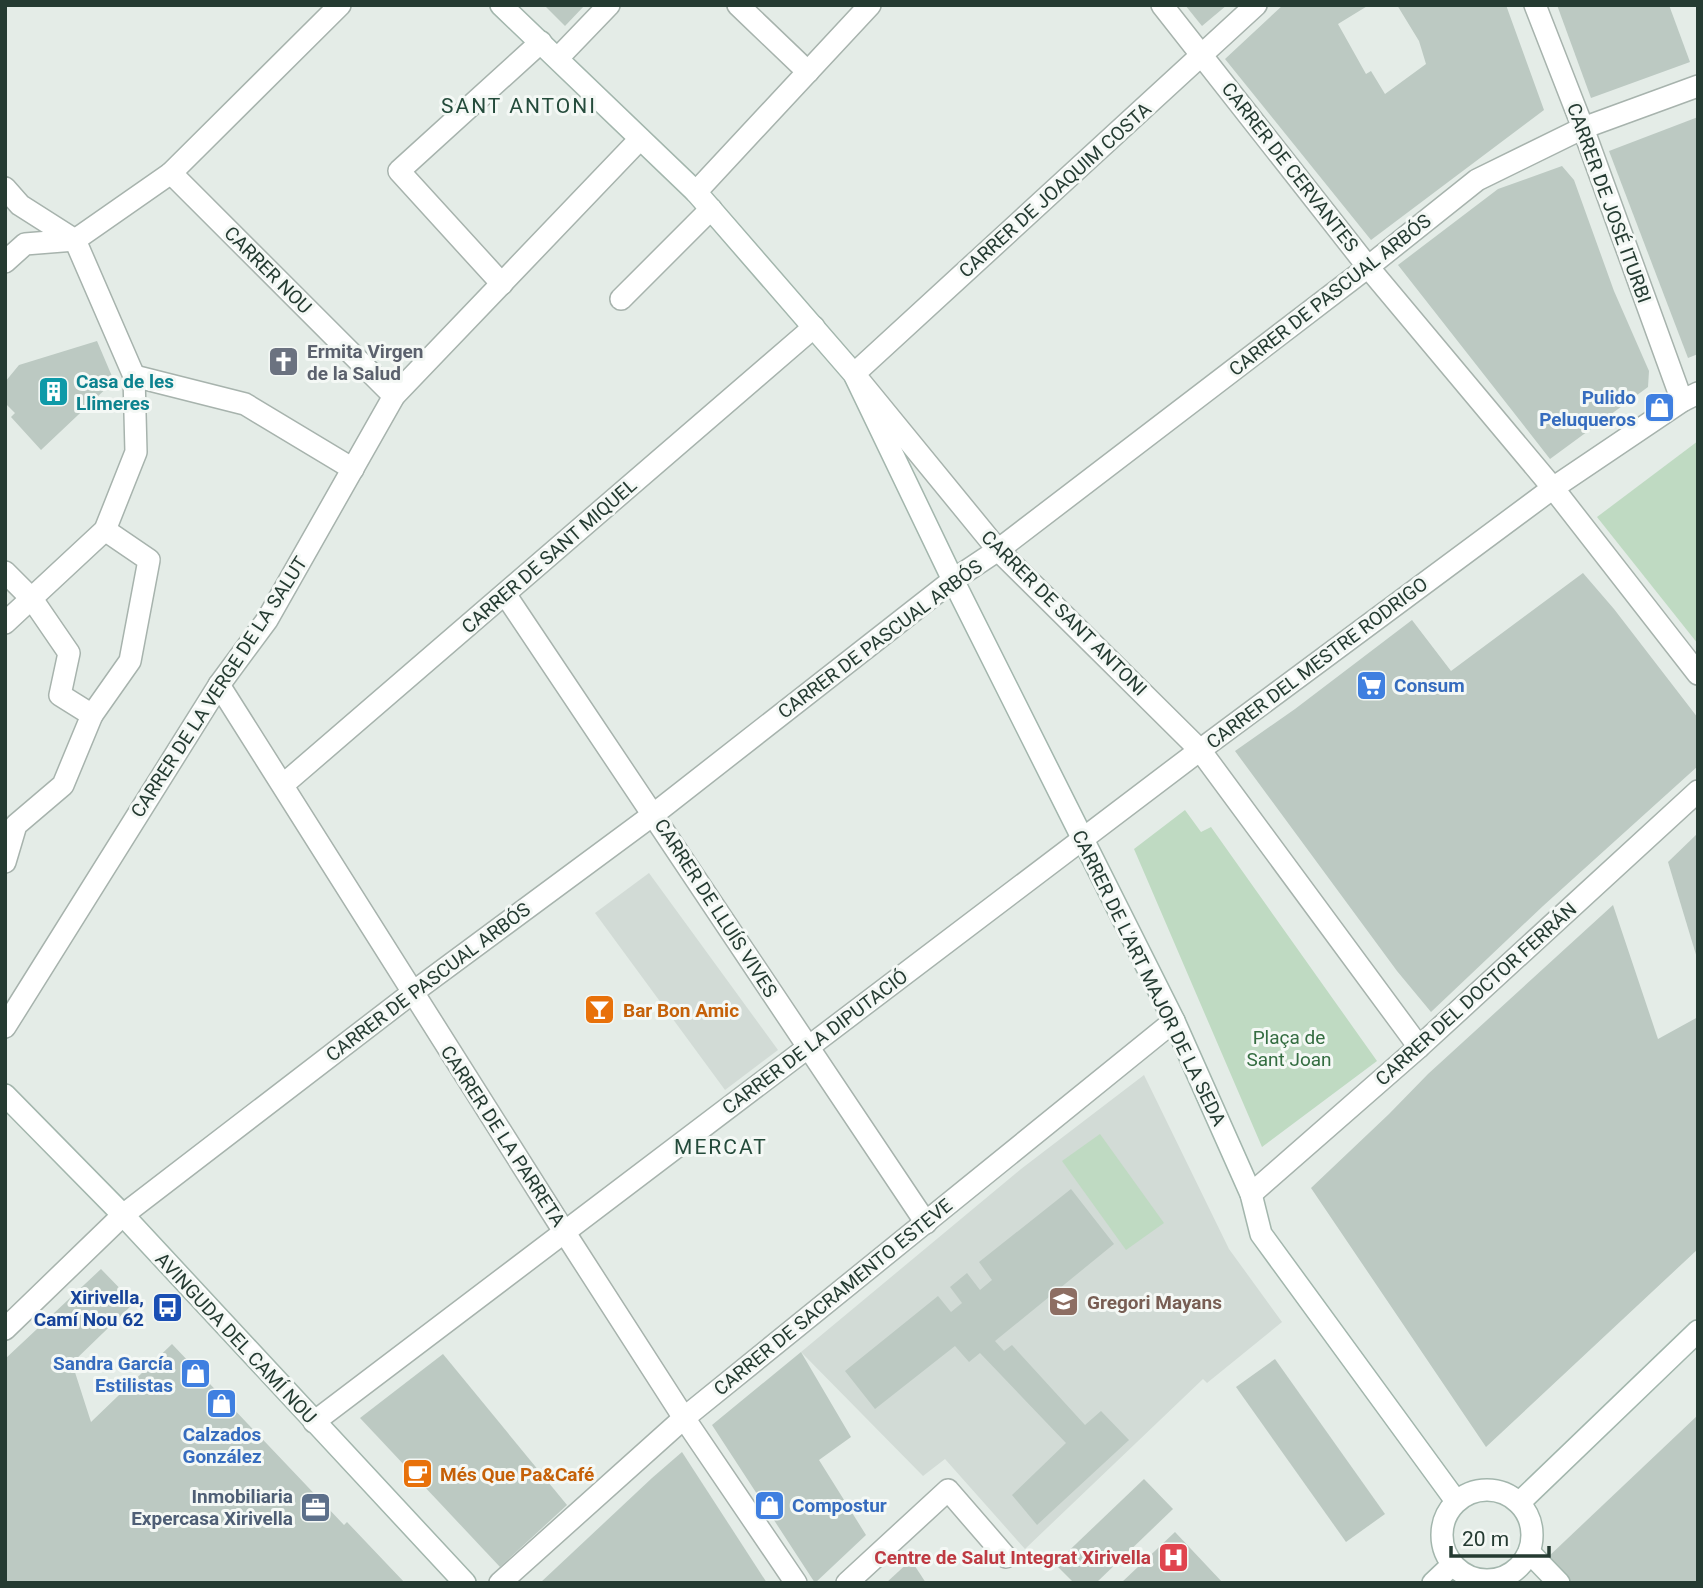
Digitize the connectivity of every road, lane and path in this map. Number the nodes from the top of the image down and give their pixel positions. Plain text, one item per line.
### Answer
1 (340, 5) edge
2 (501, 5) edge
3 (609, 5) edge
4 (738, 5) edge
5 (870, 5) edge
6 (1162, 5) edge
7 (1256, 5) edge
8 (1535, 5) edge
9 (541, 42) junction
10 (1202, 54) junction
11 (558, 58) junction
12 (808, 72) junction
13 (1698, 86) edge
14 (1583, 128) junction
15 (640, 139) junction
16 (171, 173) junction
17 (5, 188) edge
18 (696, 192) junction
19 (711, 209) junction
20 (75, 240) junction
21 (5, 262) edge
22 (1368, 267) junction
23 (502, 284) junction
24 (621, 299) dead end
25 (814, 327) junction
26 (854, 374) junction
27 (134, 376) junction
28 (394, 396) junction
29 (1690, 397) edge
30 (353, 469) junction
31 (1553, 488) junction
32 (106, 530) junction
33 (998, 550) junction
34 (5, 572) edge
35 (953, 580) junction
36 (505, 594) junction
37 (32, 599) junction
38 (5, 623) edge
39 (1698, 674) edge
40 (219, 685) junction
41 (92, 715) junction
42 (1200, 750) junction
43 (284, 784) junction
44 (1698, 791) edge
45 (654, 814) junction
46 (1082, 840) junction
47 (5, 862) edge
48 (412, 993) junction
49 (1174, 1021) junction
50 (5, 1027) edge
51 (1419, 1047) junction
52 (807, 1048) junction
53 (5, 1095) edge
54 (1251, 1194) junction
55 (123, 1216) junction
56 (926, 1223) junction
57 (565, 1233) junction
58 (5, 1329) edge
59 (1698, 1331) edge
60 (684, 1418) junction
61 (314, 1422) junction
62 (1457, 1501) junction
63 (1519, 1503) junction
64 (1529, 1552) junction
65 (1006, 1557) dead end
66 (1452, 1564) junction
67 (1493, 1582) edge
68 (465, 1583) edge
69 (500, 1583) edge
70 (796, 1583) edge
71 (847, 1583) edge
72 (1433, 1583) edge
73 (1559, 1583) edge

1 - 16 street
2 - 9 street, CARRER DE SANT ANTONI
3 - 11 street
4 - 12 street
5 - 12 street
6 - 10 street, CARRER DE CERVANTES
7 - 10 street, CARRER DE JOAQUIM COSTA
8 - 14 street, CARRER DE JOSÉ ITURBI
9 - 11 street, CARRER DE SANT ANTONI
9 - 23 street
10 - 22 street, CARRER DE CERVANTES
10 - 26 street, CARRER DE JOAQUIM COSTA
11 - 15 street, CARRER DE SANT ANTONI
12 - 18 street
13 - 14 street, CARRER DE PASCUAL ARBÓS
14 - 22 street, CARRER DE PASCUAL ARBÓS
14 - 29 street, CARRER DE JOSÉ ITURBI
15 - 18 street, CARRER DE SANT ANTONI
15 - 23 street, CARRER DE LA VERGE DE LA SALUT
16 - 20 street
16 - 28 street, CARRER NOU
17 - 20 street
18 - 19 street, CARRER DE SANT ANTONI
19 - 24 street
19 - 25 street, CARRER DE SANT ANTONI
20 - 21 street
20 - 27 street
22 - 31 street, CARRER DE CERVANTES
22 - 33 street, CARRER DE PASCUAL ARBÓS
23 - 28 street, CARRER DE LA VERGE DE LA SALUT
25 - 26 street, CARRER DE SANT ANTONI
25 - 36 street, CARRER DE SANT MIQUEL
26 - 33 street, CARRER DE SANT ANTONI
26 - 35 street, CARRER DE SANT ANTONI
27 - 30 street
27 - 32 street
28 - 30 street, CARRER DE LA VERGE DE LA SALUT
29 - 31 street, CARRER DEL MESTRE RODRIGO
30 - 40 street, CARRER DE LA VERGE DE LA SALUT
31 - 39 street, CARRER DE CERVANTES
31 - 42 street, CARRER DEL MESTRE RODRIGO
32 - 37 street
32 - 41 street
33 - 35 street, CARRER DE PASCUAL ARBÓS
33 - 42 street, CARRER DE SANT ANTONI
34 - 37 street
35 - 45 street, CARRER DE PASCUAL ARBÓS
35 - 46 street, CARRER DE L'ART MAJOR DE LA SEDA
36 - 43 street, CARRER DE SANT MIQUEL
36 - 45 street, CARRER DE LLUÍS VIVES
37 - 38 street
37 - 41 street
40 - 43 street, CARRER DE LA PARRETA
40 - 50 street, CARRER DE LA VERGE DE LA SALUT
41 - 47 street
42 - 46 street, CARRER DEL MESTRE RODRIGO
42 - 51 street
43 - 48 street, CARRER DE LA PARRETA
44 - 51 street, CARRER DEL DOCTOR FERRÁN
45 - 48 street, CARRER DE PASCUAL ARBÓS
45 - 52 street, CARRER DE LLUÍS VIVES
46 - 49 street, CARRER DE L'ART MAJOR DE LA SEDA
46 - 52 street, CARRER DE LA DIPUTACIÓ
48 - 55 street, CARRER DE PASCUAL ARBÓS
48 - 57 street, CARRER DE LA PARRETA
49 - 54 street, CARRER DE L'ART MAJOR DE LA SEDA
49 - 56 street, CARRER DE SACRAMENTO ESTEVE
51 - 54 street, CARRER DEL DOCTOR FERRÁN
52 - 56 street, CARRER DE LLUÍS VIVES
52 - 57 street, CARRER DE LA DIPUTACIÓ
53 - 55 street, AVINGUDA DEL CAMÍ NOU
54 - 62 street, CARRER DE L'ART MAJOR DE LA SEDA
55 - 58 street, CARRER DE PASCUAL ARBÓS
55 - 61 street, AVINGUDA DEL CAMÍ NOU
56 - 60 street, CARRER DE SACRAMENTO ESTEVE
57 - 60 street, CARRER DE LA PARRETA
57 - 61 street, CARRER DE LA DIPUTACIÓ
59 - 63 street
60 - 69 street, CARRER DE SACRAMENTO ESTEVE
60 - 70 street, CARRER DE LA PARRETA
61 - 68 street, AVINGUDA DEL CAMÍ NOU
62 - 63 street
62 - 66 street
63 - 64 street
64 - 67 street
64 - 73 street
65 - 71 street
66 - 67 street
66 - 72 street

